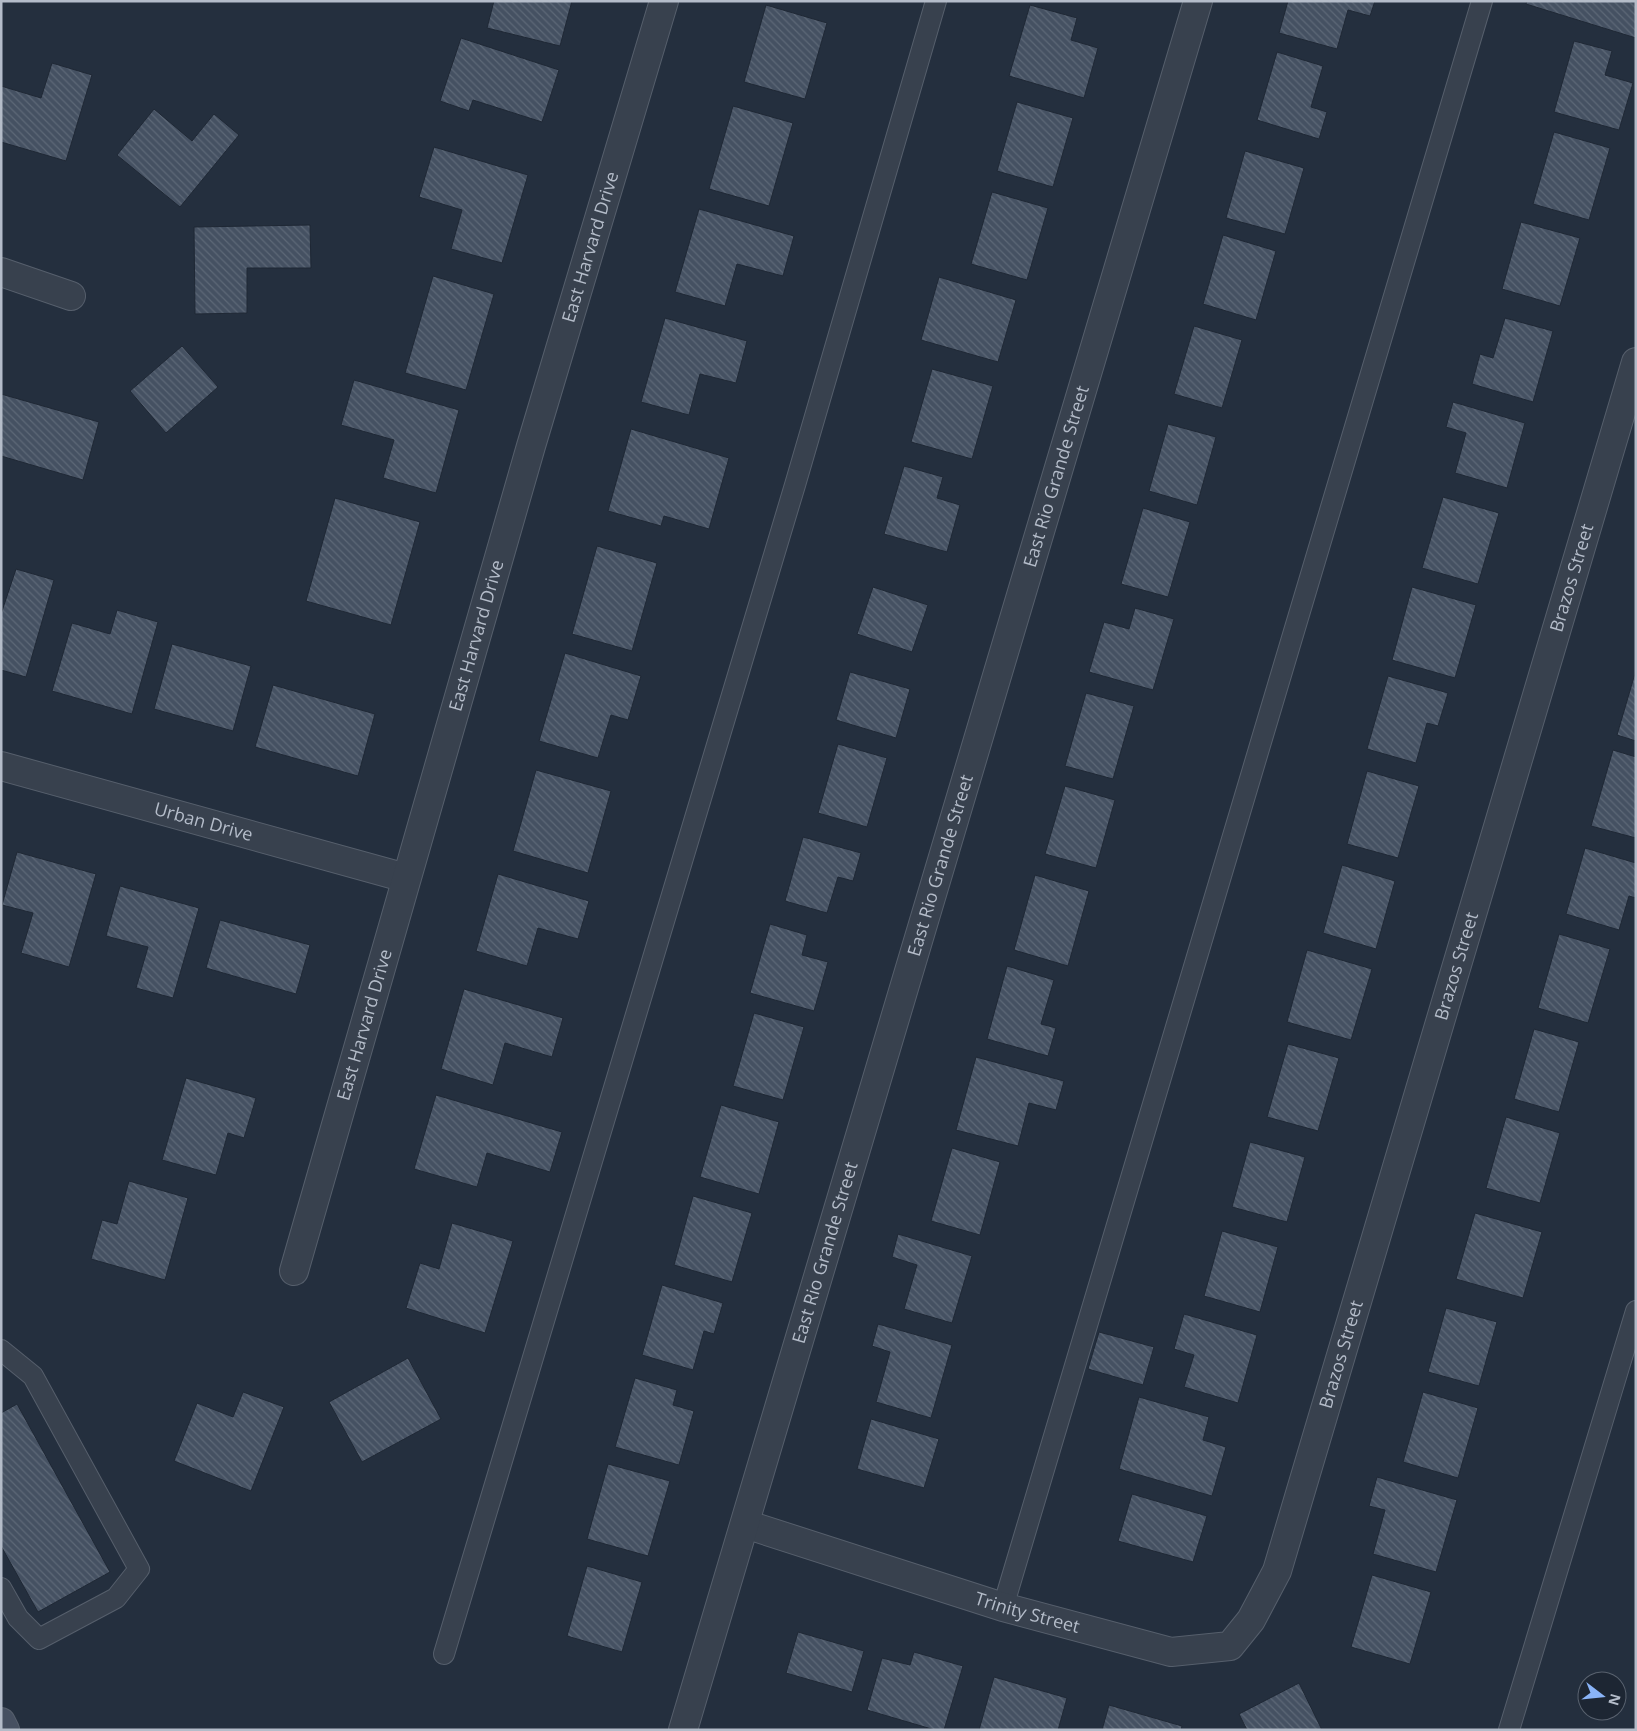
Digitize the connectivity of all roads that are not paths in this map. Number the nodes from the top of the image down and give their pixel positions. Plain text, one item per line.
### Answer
1 (664, 1) edge
2 (936, 1) edge
3 (1198, 1) edge
4 (1482, 1) edge
5 (1, 272) edge
6 (71, 296) dead end
7 (1636, 362) edge
8 (1, 766) edge
9 (406, 878) junction
10 (294, 1271) dead end
11 (1636, 1311) edge
12 (1, 1350) edge
13 (745, 1524) junction
14 (1277, 1571) joint
15 (1, 1588) edge
16 (1003, 1607) junction
17 (444, 1654) dead end
18 (1, 1722) edge
19 (5, 1730) edge
20 (683, 1730) edge
21 (1509, 1730) edge

1 - 9 street, East Harvard Drive
2 - 17 lane
3 - 13 street, East Rio Grande Street
4 - 16 lane
5 - 6 street
7 - 14 street, Brazos Street
8 - 9 street, Urban Drive
9 - 10 street, East Harvard Drive
11 - 21 lane
12 - 15 lane
13 - 16 street, Trinity Street
13 - 20 street, East Rio Grande Street
14 - 16 street, Trinity Street
18 - 19 main road

